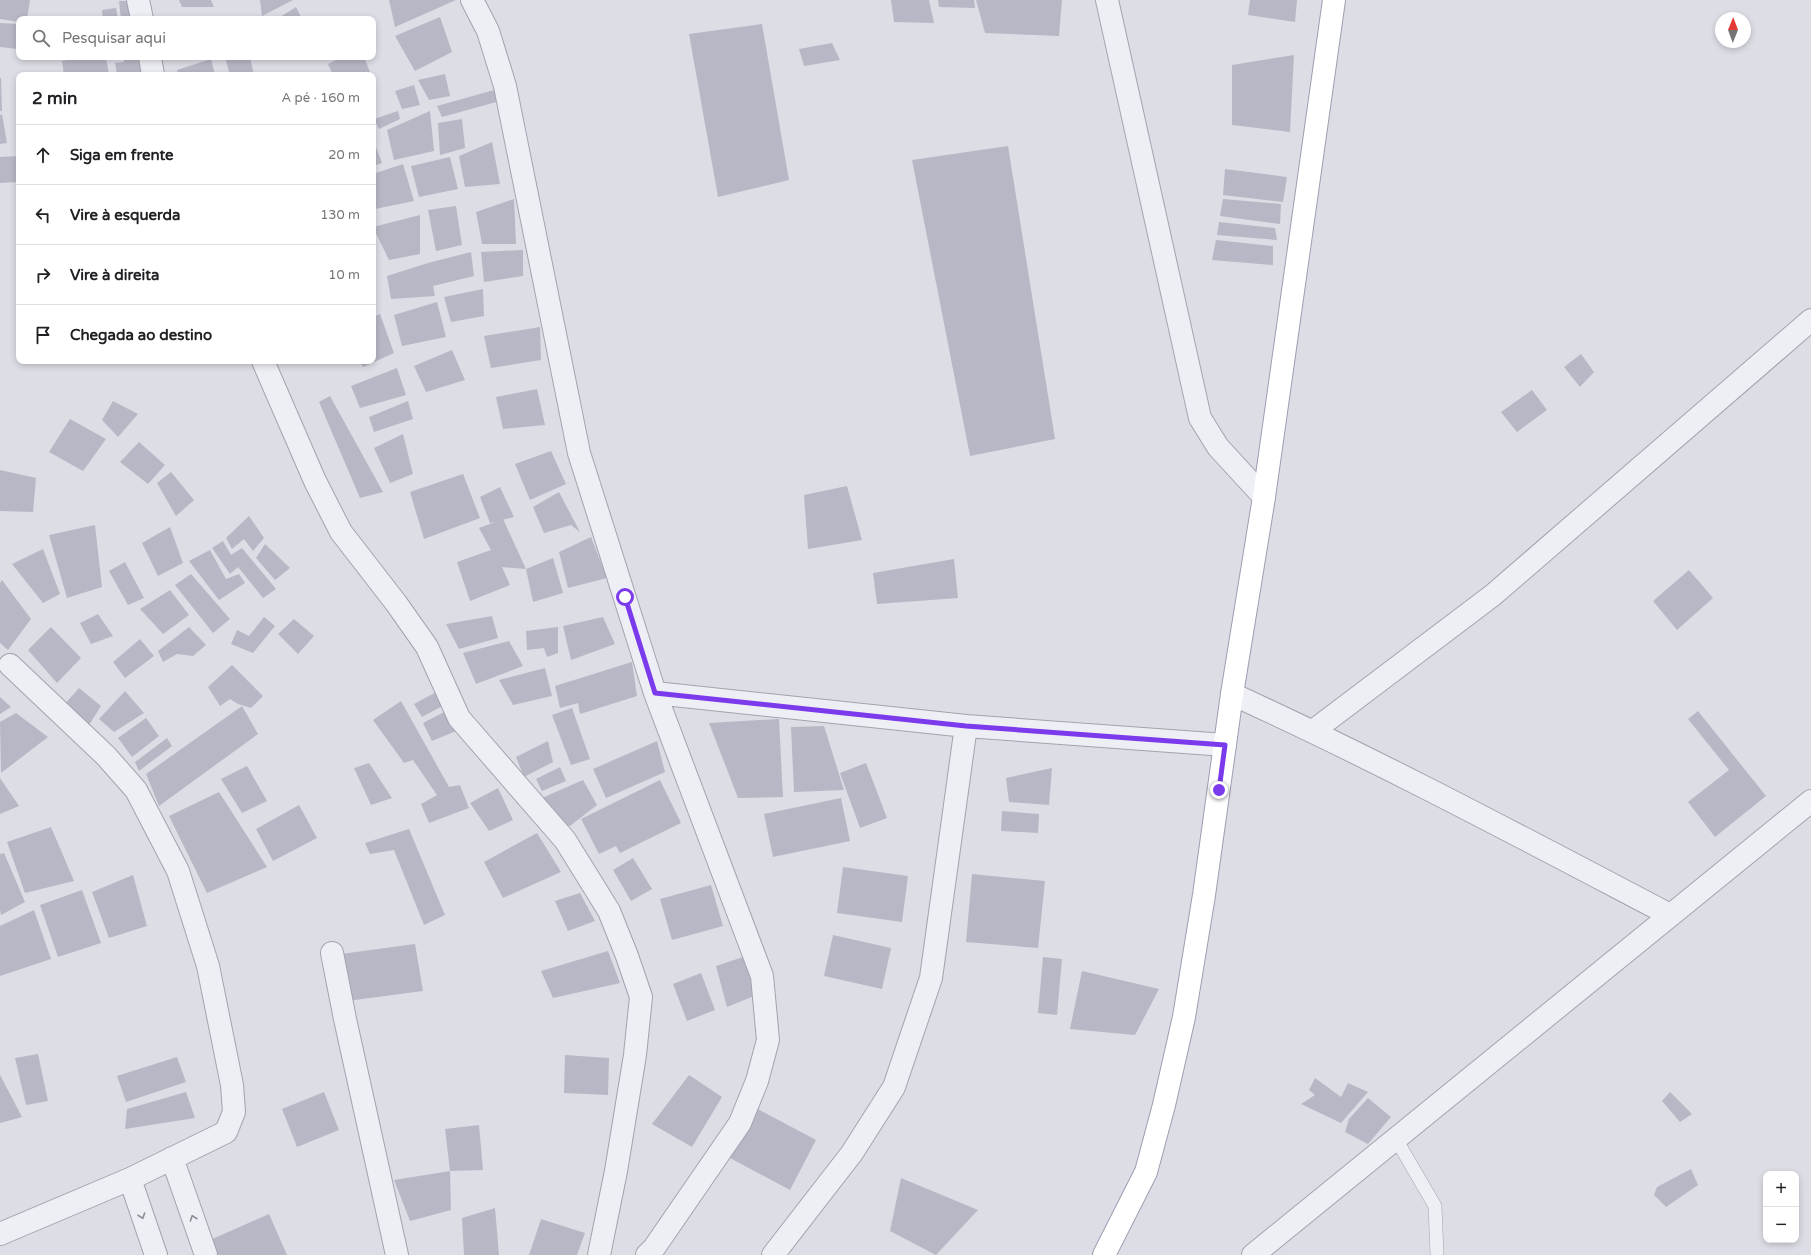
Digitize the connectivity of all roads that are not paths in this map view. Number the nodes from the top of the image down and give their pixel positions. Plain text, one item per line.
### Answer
1 (138, 0) edge
2 (472, 0) edge
3 (1107, 0) edge
4 (1334, 0) edge
5 (141, 16) edge
6 (150, 60) edge
7 (152, 72) edge
8 (1811, 320) edge
9 (264, 364) edge
10 (1264, 497) junction
11 (10, 665) dead end
12 (655, 693) junction
13 (1232, 694) junction
14 (966, 726) junction
15 (1313, 731) junction
16 (1225, 745) junction
17 (1811, 801) edge
18 (1670, 916) junction
19 (332, 953) dead end
20 (1396, 1139) junction
21 (172, 1158) junction
22 (130, 1179) junction
23 (0, 1234) edge
24 (156, 1255) edge
25 (206, 1255) edge
26 (397, 1255) edge
27 (599, 1255) edge
28 (647, 1255) edge
29 (773, 1255) edge
30 (1104, 1255) edge
31 (1253, 1255) edge
32 (1437, 1255) edge

1 - 5 street
2 - 12 street
3 - 10 street
4 - 10 main road
6 - 7 street
8 - 15 street
9 - 27 street
10 - 13 main road
11 - 21 street
12 - 14 street
12 - 28 street
13 - 15 street
13 - 16 main road
14 - 16 street
14 - 29 street
15 - 18 street
16 - 30 main road
17 - 18 street
18 - 20 street
19 - 26 street
20 - 31 street
20 - 32 lane
21 - 22 street
25 -> 21 street
22 - 23 street
22 -> 24 street

